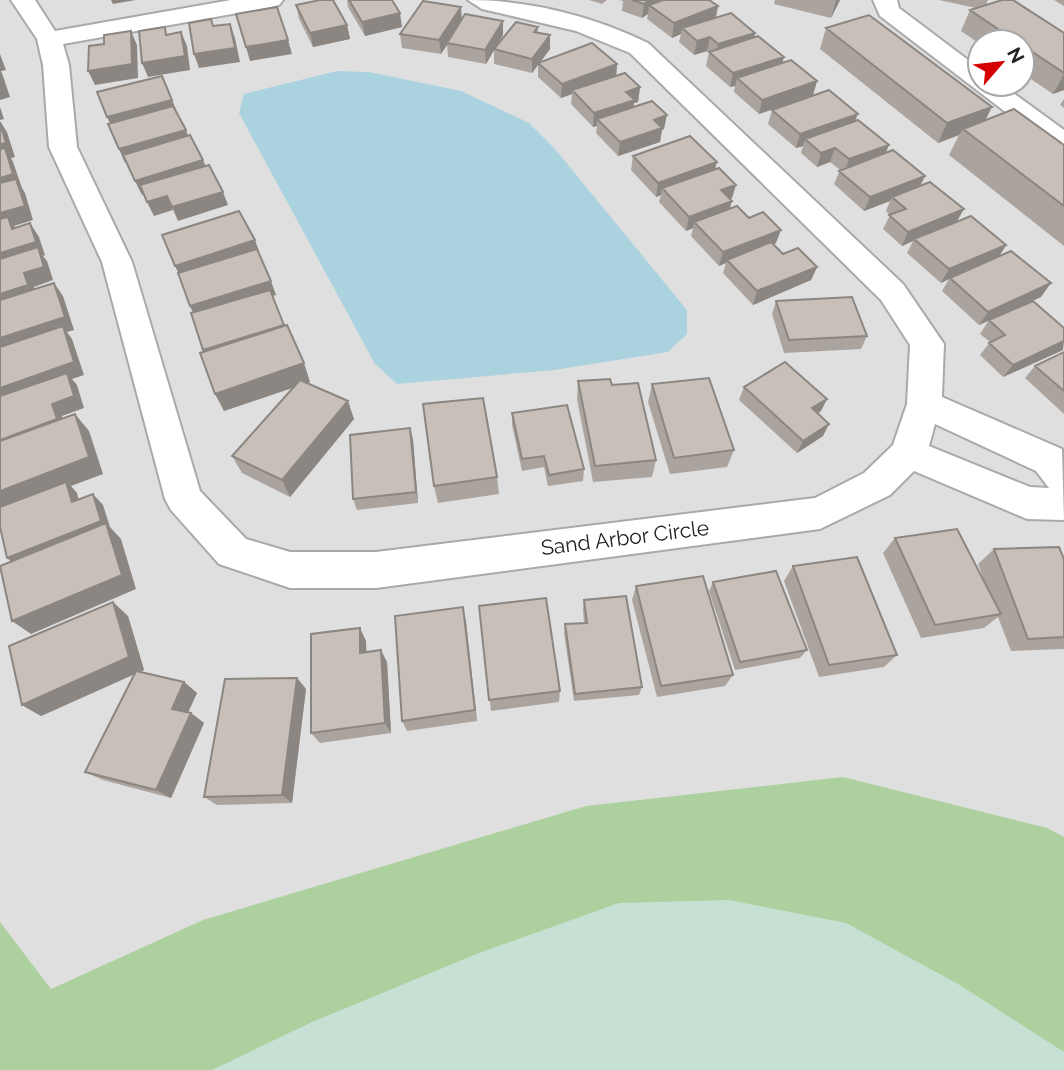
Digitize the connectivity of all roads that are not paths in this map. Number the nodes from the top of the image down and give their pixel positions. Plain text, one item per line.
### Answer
1 (23, 0) edge
2 (271, 0) edge
3 (480, 0) edge
4 (885, 0) edge
5 (49, 39) junction
6 (966, 71) edge
7 (1002, 98) edge
8 (1064, 143) edge
9 (924, 404) junction
10 (909, 453) junction
11 (1064, 480) edge
12 (1064, 498) edge

1 - 5 street, Sand Arbor Circle
2 - 5 street
3 - 9 street, Sand Arbor Circle
4 - 6 street
5 - 10 street, Sand Arbor Circle
7 - 8 street
9 - 10 street, Sand Arbor Circle
9 - 11 street
10 - 12 street

